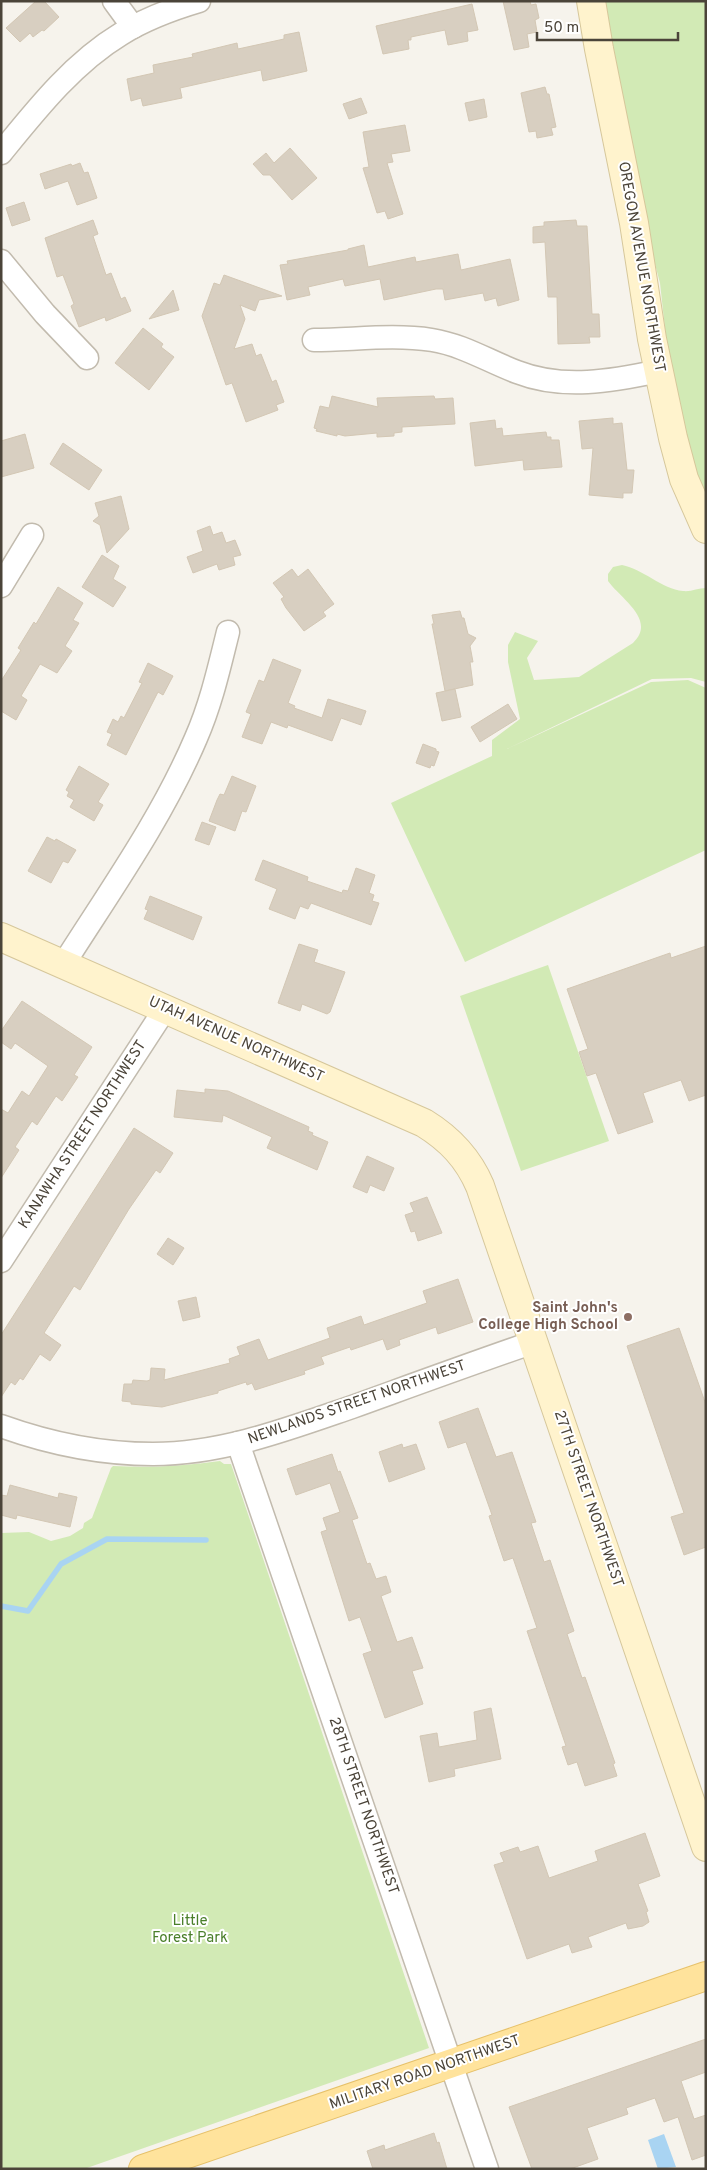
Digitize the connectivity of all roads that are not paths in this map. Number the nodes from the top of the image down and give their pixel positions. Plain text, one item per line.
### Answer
1 (114, 1) edge
2 (199, 1) edge
3 (591, 1) edge
4 (133, 27) junction
5 (1, 153) edge
6 (1, 261) edge
7 (314, 340) dead end
8 (87, 358) dead end
9 (659, 371) junction
10 (706, 528) edge
11 (32, 535) dead end
12 (1, 586) edge
13 (228, 632) dead end
14 (1, 937) edge
15 (63, 964) junction
16 (165, 1009) junction
17 (463, 1155) joint
18 (1, 1261) edge
19 (534, 1342) junction
20 (1, 1426) edge
21 (238, 1443) junction
22 (706, 1846) edge
23 (706, 1976) edge
24 (452, 2064) junction
25 (152, 2167) edge
26 (487, 2169) edge

1 - 4 street
2 - 4 street
3 - 9 street, OREGON AVENUE NORTHWEST
4 - 5 street
6 - 8 street
7 - 9 street
9 - 10 street, OREGON AVENUE NORTHWEST
11 - 12 street
13 - 15 street
14 - 15 street, UTAH AVENUE NORTHWEST
15 - 16 street, UTAH AVENUE NORTHWEST
16 - 17 street, UTAH AVENUE NORTHWEST
16 - 18 street, KANAWHA STREET NORTHWEST
17 - 19 street, 27TH STREET NORTHWEST
19 - 21 street, NEWLANDS STREET NORTHWEST
19 - 22 street, 27TH STREET NORTHWEST
20 - 21 street, NEWLANDS STREET NORTHWEST
21 - 24 street, 28TH STREET NORTHWEST
23 - 24 main road, MILITARY ROAD NORTHWEST
24 - 25 main road, MILITARY ROAD NORTHWEST
24 - 26 street, 28TH STREET NORTHWEST

